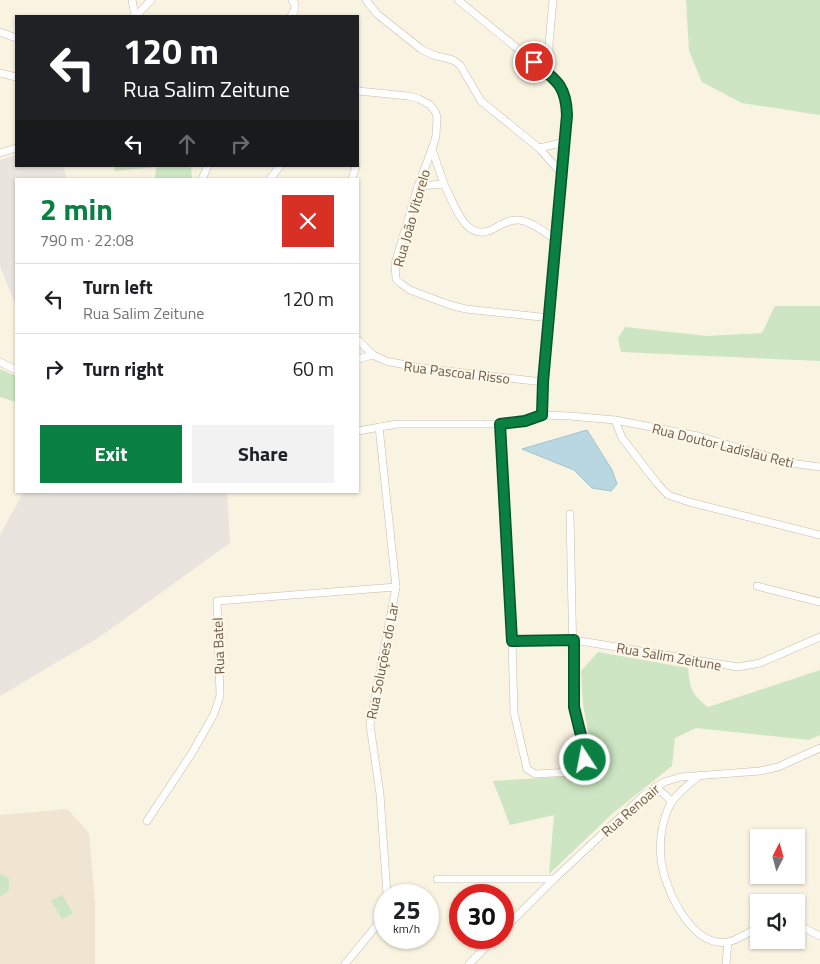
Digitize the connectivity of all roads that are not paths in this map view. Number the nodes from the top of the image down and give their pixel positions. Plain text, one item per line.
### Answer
1 (132, 0) edge
2 (151, 0) edge
3 (292, 0) edge
4 (366, 0) edge
5 (458, 0) edge
6 (553, 0) edge
7 (136, 15) edge
8 (137, 15) edge
9 (292, 15) edge
10 (0, 32) edge
11 (15, 38) edge
12 (0, 73) edge
13 (550, 74) junction
14 (15, 77) edge
15 (359, 91) edge
16 (566, 139) junction
17 (15, 148) edge
18 (539, 148) junction
19 (432, 149) junction
20 (0, 153) edge
21 (279, 167) edge
22 (562, 174) junction
23 (271, 178) edge
24 (444, 184) junction
25 (418, 186) junction
26 (556, 240) junction
27 (550, 318) junction
28 (359, 341) edge
29 (373, 355) junction
30 (359, 359) edge
31 (0, 362) edge
32 (15, 370) edge
33 (543, 382) junction
34 (542, 415) junction
35 (615, 420) junction
36 (500, 424) junction
37 (379, 427) junction
38 (359, 431) edge
39 (820, 467) edge
40 (570, 514) dead end
41 (820, 535) edge
42 (396, 586) junction
43 (757, 586) dead end
44 (820, 602) edge
45 (820, 637) edge
46 (574, 640) junction
47 (512, 641) junction
48 (820, 748) edge
49 (698, 776) junction
50 (655, 787) junction
51 (672, 802) junction
52 (147, 821) dead end
53 (437, 879) dead end
54 (554, 879) junction
55 (386, 884) edge
56 (514, 918) edge
57 (805, 928) edge
58 (374, 929) edge
59 (750, 931) edge
60 (820, 936) edge
61 (728, 942) junction
62 (485, 949) edge
63 (345, 964) edge
64 (469, 964) edge
65 (726, 964) edge

1 - 7 street
2 - 8 street
3 - 9 street
4 - 18 street
5 - 13 street
6 - 13 street
10 - 11 street
12 - 14 street
13 - 16 street
15 - 19 street, Rua João Vitorelo
16 - 18 street
16 - 22 street
17 - 20 street
18 - 22 street
19 - 24 street
19 - 25 street, Rua João Vitorelo
21 - 23 street
22 - 26 street
24 - 25 street
24 - 26 street
25 - 27 street, Rua João Vitorelo
26 - 27 street
27 - 33 street
28 - 29 street, Rua Pascoal Risso
29 - 30 street
29 - 33 street, Rua Pascoal Risso
31 - 32 street
33 - 34 street
34 - 35 street, Rua Doutor Ladislau Reti
34 - 36 street, Rua Doutor Ladislau Reti
35 - 39 street, Rua Doutor Ladislau Reti
35 - 41 street
36 - 37 street, Rua Doutor Ladislau Reti
36 - 47 street
37 - 38 street, Rua Doutor Ladislau Reti
37 - 42 street, Rua Soluções do Lar
40 - 46 street
42 - 52 street, Rua Batel
42 - 55 street, Rua Soluções do Lar
43 - 44 street
45 - 46 street, Rua Salim Zeitune
46 - 47 street, Rua Salim Zeitune
46 - 47 street
48 - 49 street, Rua Renoair
49 - 50 street, Rua Renoair
49 - 51 street
50 - 51 street
50 - 54 street, Rua Renoair
51 - 61 street
53 - 54 street
54 - 56 street, Rua Renoair
57 - 60 street
58 - 63 street
59 - 61 street
61 - 65 street
62 - 64 street

